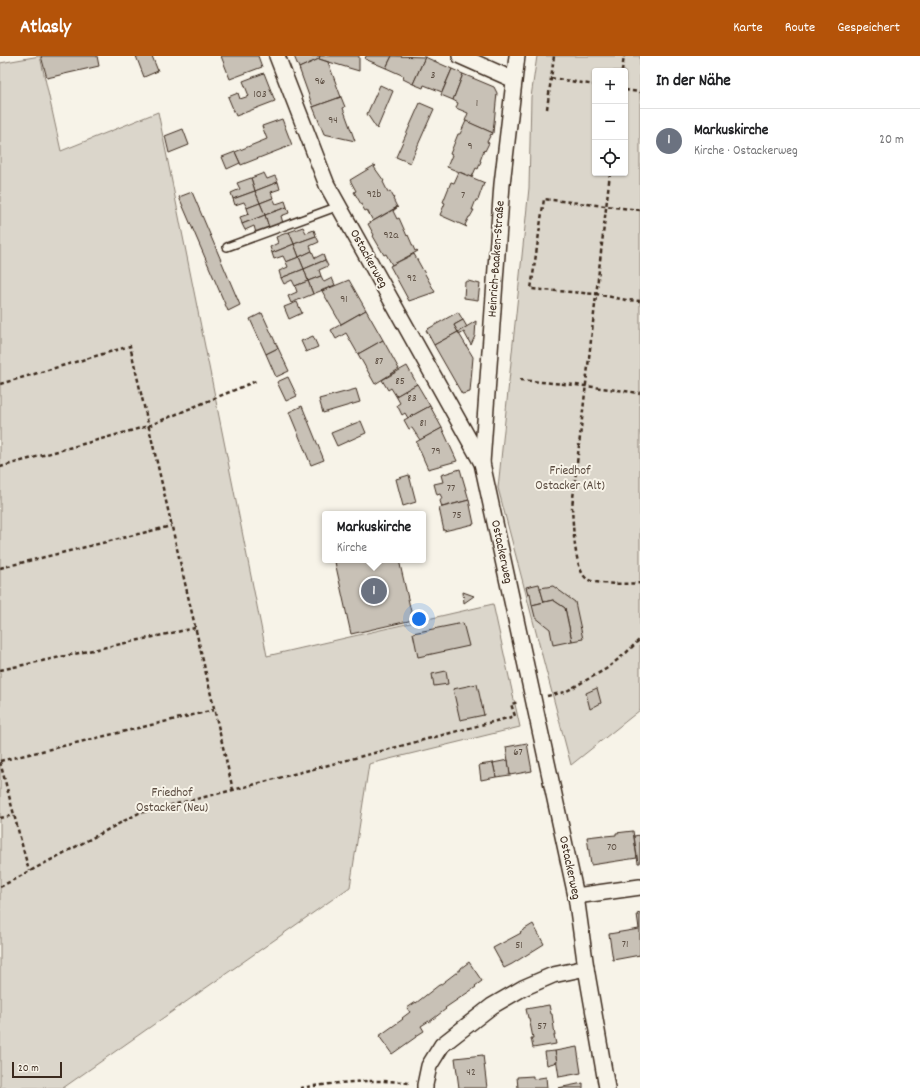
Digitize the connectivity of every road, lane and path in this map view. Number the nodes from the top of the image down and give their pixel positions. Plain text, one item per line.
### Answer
1 (277, 56) edge
2 (460, 56) edge
3 (518, 56) edge
4 (554, 56) edge
5 (624, 56) edge
6 (622, 68) edge
7 (551, 78) junction
8 (514, 80) junction
9 (592, 85) edge
10 (628, 90) edge
11 (640, 92) edge
12 (547, 109) dead end
13 (610, 176) edge
14 (339, 206) junction
15 (606, 206) junction
16 (640, 210) edge
17 (227, 247) dead end
18 (596, 294) junction
19 (640, 301) edge
20 (520, 380) dead end
21 (256, 381) dead end
22 (0, 384) edge
23 (586, 386) junction
24 (640, 393) edge
25 (148, 426) junction
26 (482, 463) junction
27 (0, 467) edge
28 (172, 526) junction
29 (0, 568) edge
30 (640, 583) edge
31 (195, 628) junction
32 (640, 639) edge
33 (0, 670) edge
34 (533, 698) junction
35 (214, 710) junction
36 (0, 762) edge
37 (233, 790) junction
38 (14, 815) junction
39 (0, 818) edge
40 (29, 871) junction
41 (0, 887) edge
42 (640, 887) edge
43 (576, 896) junction
44 (586, 968) junction
45 (425, 1086) edge
46 (300, 1088) edge
47 (607, 1088) edge

1 - 14 street, Ostackerweg
2 - 8 street
3 - 8 street, Heinrich-Baaken-Straße
4 - 7 path
5 - 6 path
7 - 9 path
7 - 12 path
8 - 26 street, Heinrich-Baaken-Straße
10 - 11 path
13 - 15 path
14 - 17 lane
14 - 26 street, Ostackerweg
15 - 16 path
15 - 18 path
15 - 18 path
18 - 19 path
18 - 23 path
20 - 23 path
21 - 25 path
22 - 25 path
23 - 24 path
23 - 30 path
25 - 27 path
25 - 28 path
26 - 34 street, Ostackerweg
28 - 29 path
28 - 31 path
31 - 33 path
31 - 35 path
32 - 34 path
34 - 37 path
34 - 43 street, Ostackerweg
35 - 36 path
35 - 37 path
36 - 38 path
37 - 40 path
38 - 39 path
38 - 40 path
40 - 41 path
42 - 43 street
43 - 44 street, Ostackerweg
44 - 45 street
44 - 47 street, Ostackerweg
45 - 46 path

